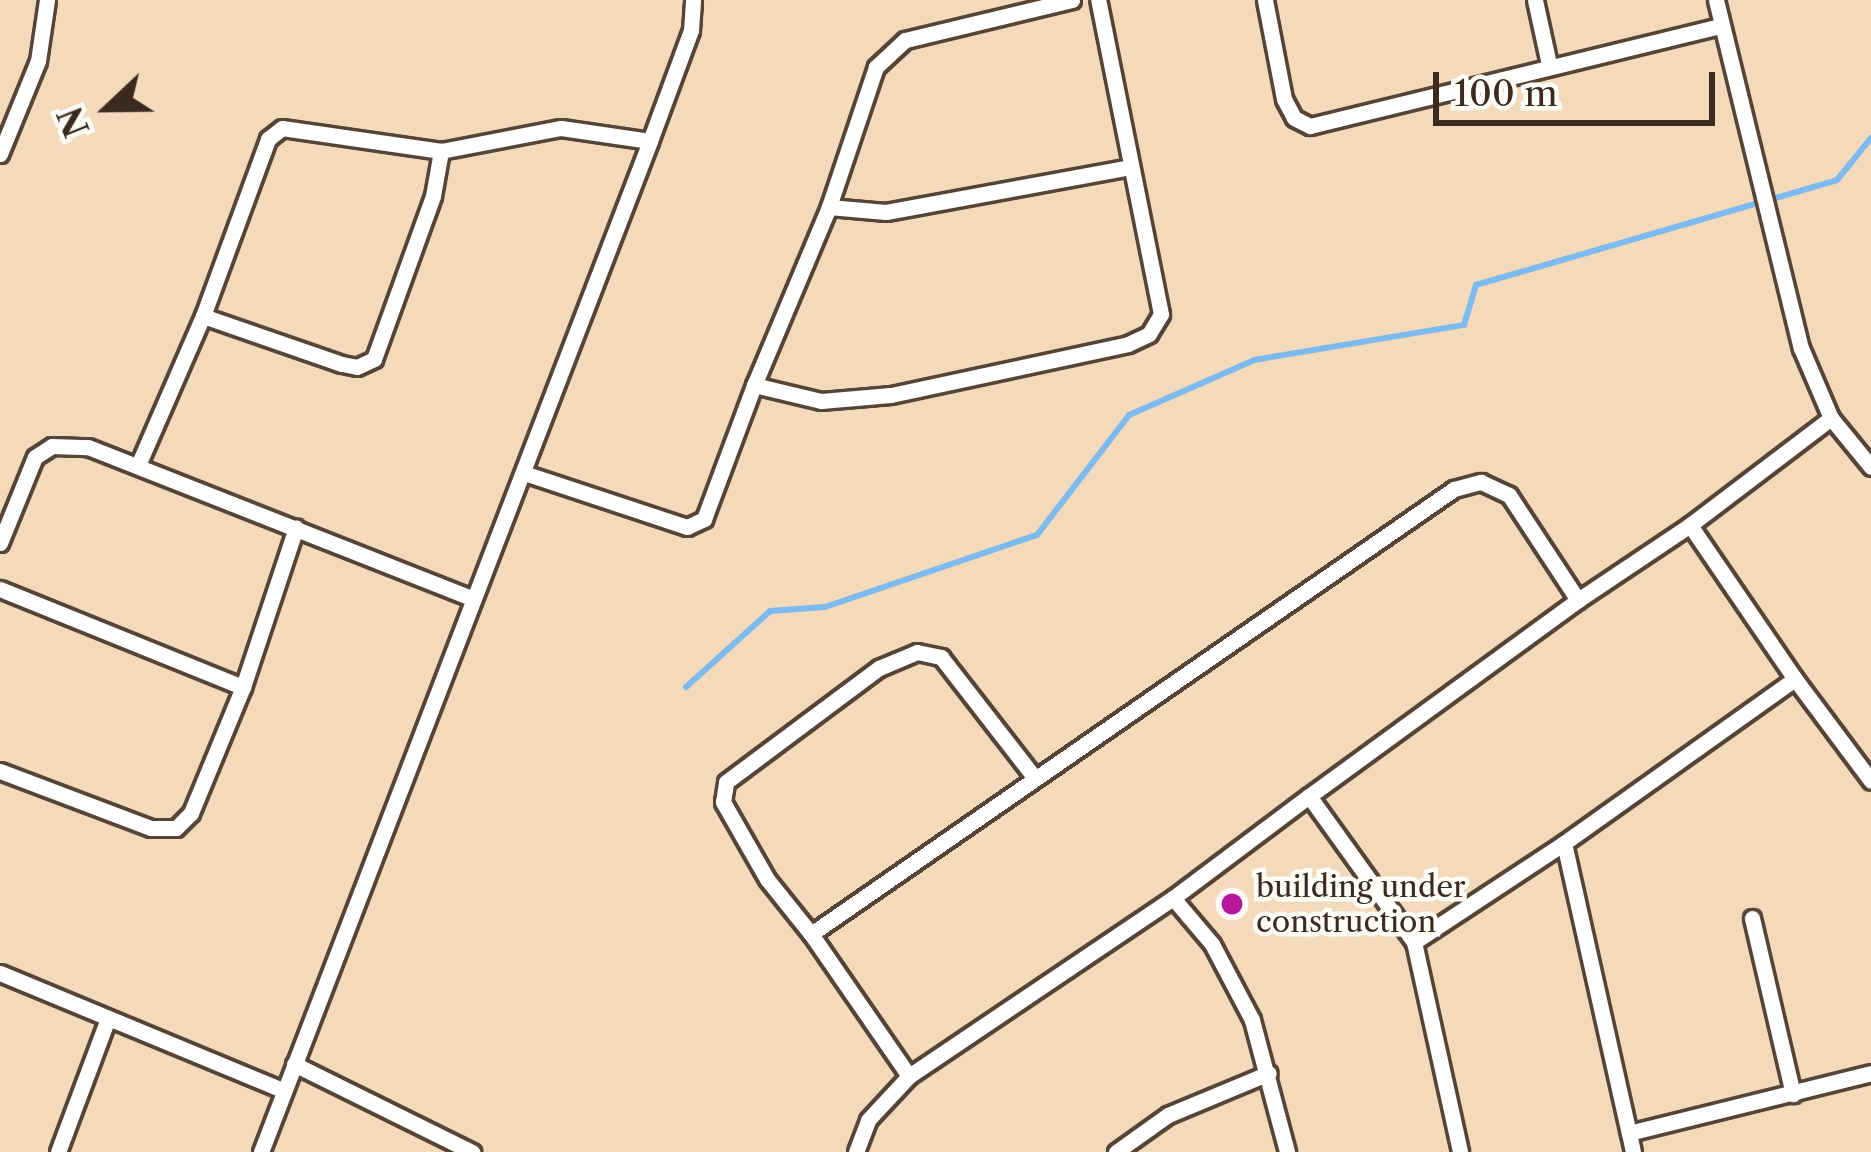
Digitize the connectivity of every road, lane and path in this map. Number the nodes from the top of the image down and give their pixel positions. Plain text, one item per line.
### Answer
1 (47, 0) edge
2 (692, 0) edge
3 (1072, 0) edge
4 (1098, 0) edge
5 (1265, 0) edge
6 (1535, 0) edge
7 (1716, 0) edge
8 (1721, 26) junction
9 (1549, 64) junction
10 (650, 141) junction
11 (441, 151) junction
12 (0, 154) edge
13 (1130, 167) junction
14 (829, 207) junction
15 (202, 316) junction
16 (754, 386) junction
17 (1831, 418) junction
18 (139, 463) junction
19 (1871, 467) edge
20 (524, 473) junction
21 (1690, 525) junction
22 (296, 529) junction
23 (0, 543) edge
24 (0, 589) edge
25 (473, 599) junction
26 (1578, 600) junction
27 (1795, 679) junction
28 (243, 687) junction
29 (0, 771) edge
30 (1035, 778) junction
31 (1871, 781) edge
32 (1309, 796) junction
33 (1564, 844) junction
34 (1173, 898) junction
35 (1753, 918) dead end
36 (811, 934) junction
37 (1414, 942) junction
38 (0, 973) edge
39 (108, 1018) junction
40 (294, 1064) junction
41 (1269, 1073) junction
42 (1871, 1073) edge
43 (909, 1076) junction
44 (283, 1090) junction
45 (1793, 1094) junction
46 (1630, 1133) junction
47 (58, 1152) edge
48 (261, 1152) edge
49 (472, 1152) edge
50 (856, 1152) edge
51 (1116, 1152) edge
52 (1286, 1152) edge
53 (1460, 1152) edge
54 (1634, 1152) edge

1 - 12 street
2 - 10 street
3 - 14 street
4 - 13 street
5 - 9 street
6 - 9 street
7 - 8 street
8 - 9 street
8 - 17 street
10 - 11 street
10 - 20 street
11 - 15 street
11 - 15 street
13 - 14 street
13 - 16 street
14 - 16 street
15 - 18 street
16 - 20 street
17 - 19 street
17 - 21 street
18 - 22 street
18 - 23 street
20 - 25 street
21 - 26 street
21 - 27 street
22 - 25 street
22 - 28 street
24 - 28 street
25 - 40 street
26 - 30 street
26 - 32 street
27 - 31 street
27 - 33 street
28 - 29 street
30 - 36 street
30 - 36 street
32 - 34 street
32 - 37 street
33 - 37 street
33 - 46 street
34 - 41 street
34 - 43 street
35 - 45 street
36 - 43 street
37 - 53 street
38 - 39 street
39 - 44 street
39 - 47 street
40 - 44 street
40 - 49 street
41 - 51 street
41 - 52 street
42 - 45 street
43 - 50 street
44 - 48 street
45 - 46 street
46 - 54 street

